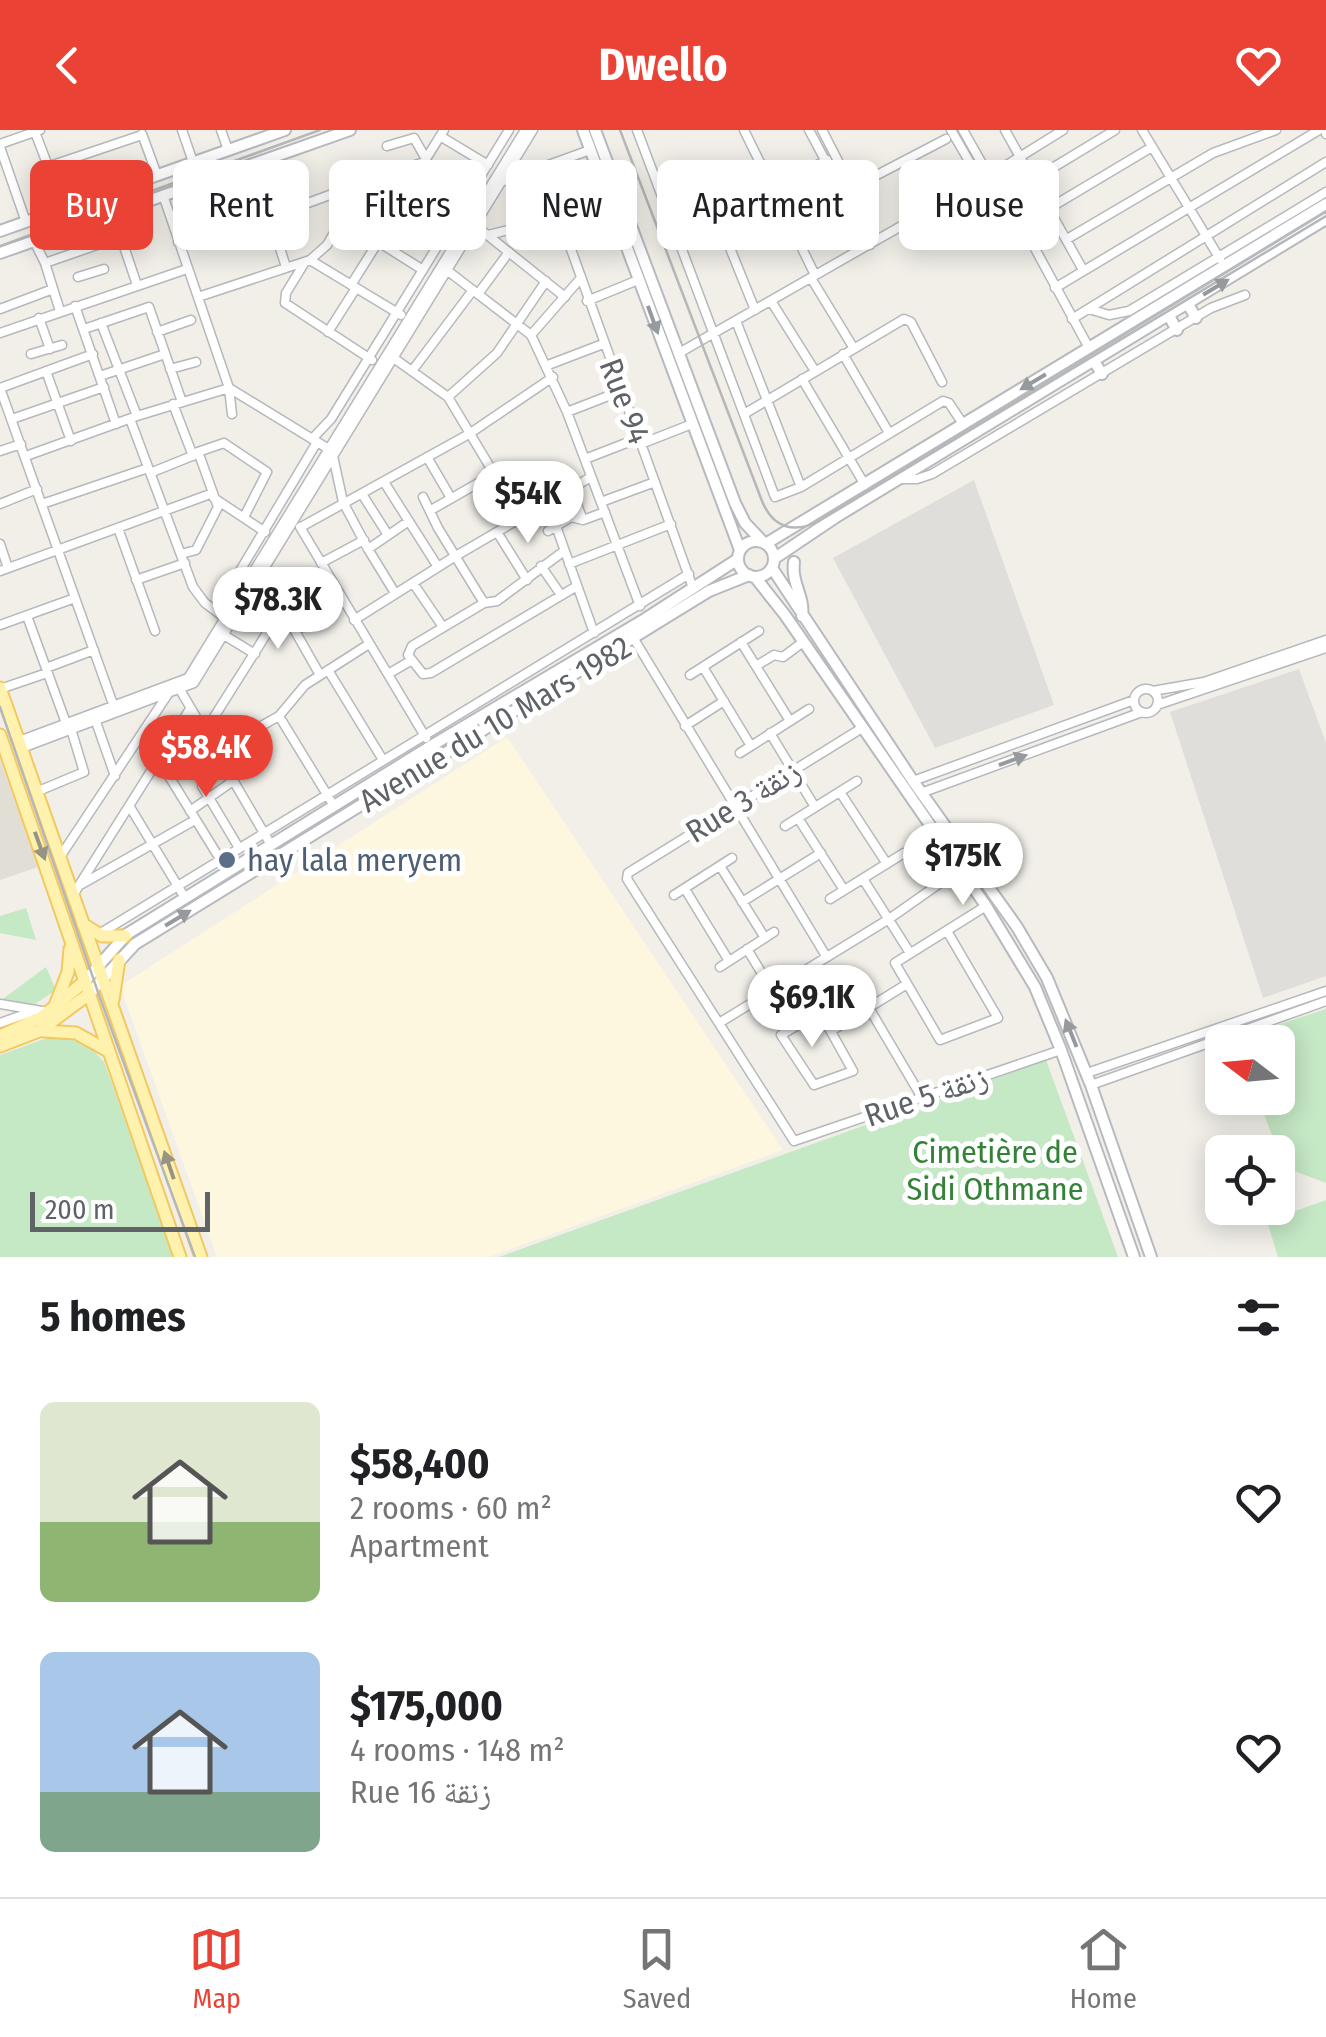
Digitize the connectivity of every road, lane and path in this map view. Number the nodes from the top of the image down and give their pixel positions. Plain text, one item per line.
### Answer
1 (182, 130) edge
2 (221, 130) edge
3 (285, 130) edge
4 (350, 130) edge
5 (509, 130) edge
6 (524, 130) edge
7 (533, 130) edge
8 (583, 130) edge
9 (596, 130) edge
10 (637, 130) edge
11 (744, 130) edge
12 (809, 130) edge
13 (822, 130) edge
14 (952, 130) edge
15 (963, 130) edge
16 (1005, 130) edge
17 (1064, 130) edge
18 (1115, 130) edge
19 (1142, 130) edge
20 (1276, 130) edge
21 (38, 131) edge
22 (1323, 131) edge
23 (141, 132) edge
24 (442, 133) edge
25 (257, 135) edge
26 (946, 139) dead end
27 (0, 146) edge
28 (387, 146) dead end
29 (1152, 147) junction
30 (228, 150) junction
31 (590, 150) junction
32 (1018, 156) junction
33 (45, 160) edge
34 (66, 160) edge
35 (192, 160) edge
36 (199, 160) edge
37 (263, 160) edge
38 (425, 160) edge
39 (427, 160) edge
40 (517, 160) edge
41 (562, 160) edge
42 (760, 160) edge
43 (828, 160) edge
44 (975, 160) edge
45 (979, 160) edge
46 (1012, 160) edge
47 (1020, 160) edge
48 (1326, 162) edge
49 (1059, 164) edge
50 (488, 165) junction
51 (486, 168) edge
52 (173, 169) edge
53 (157, 175) junction
54 (153, 176) edge
55 (1169, 178) junction
56 (506, 181) edge
57 (12, 182) junction
58 (0, 186) edge
59 (173, 191) edge
60 (1326, 192) edge
61 (163, 195) junction
62 (153, 198) edge
63 (1059, 203) edge
64 (1326, 204) edge
65 (1188, 208) junction
66 (486, 211) edge
67 (1326, 219) edge
68 (30, 221) edge
69 (26, 222) junction
70 (173, 226) edge
71 (1059, 227) edge
72 (0, 231) edge
73 (506, 231) edge
74 (488, 236) joint
75 (1207, 238) junction
76 (329, 239) edge
77 (1067, 240) junction
78 (30, 242) edge
79 (38, 250) edge
80 (82, 250) edge
81 (125, 250) edge
82 (181, 250) edge
83 (281, 250) edge
84 (374, 250) edge
85 (391, 250) edge
86 (435, 250) edge
87 (461, 250) edge
88 (570, 250) edge
89 (731, 250) edge
90 (801, 250) edge
91 (861, 250) edge
92 (1032, 250) edge
93 (79, 251) junction
94 (509, 252) junction
95 (0, 253) edge
96 (307, 261) junction
97 (1221, 262) junction
98 (45, 263) junction
99 (286, 267) junction
100 (104, 269) dead end
101 (187, 269) junction
102 (423, 270) junction
103 (1083, 270) junction
104 (448, 271) junction
105 (813, 276) junction
106 (580, 279) junction
107 (638, 280) junction
108 (546, 281) junction
109 (138, 285) junction
110 (353, 287) junction
111 (1055, 288) junction
112 (53, 289) junction
113 (476, 292) junction
114 (1245, 295) dead end
115 (198, 297) junction
116 (565, 297) junction
117 (587, 301) junction
118 (772, 301) junction
119 (1188, 304) junction
120 (75, 306) junction
121 (0, 309) edge
122 (1089, 309) junction
123 (755, 310) junction
124 (60, 311) junction
125 (398, 313) junction
126 (1169, 316) junction
127 (40, 318) junction
128 (1196, 318) junction
129 (1072, 319) junction
130 (191, 320) dead end
131 (409, 320) junction
132 (736, 321) junction
133 (101, 323) junction
134 (515, 323) junction
135 (84, 329) junction
136 (1177, 330) junction
137 (157, 332) junction
138 (328, 332) junction
139 (0, 333) edge
140 (712, 334) junction
141 (531, 335) junction
142 (603, 344) junction
143 (62, 345) dead end
144 (854, 347) junction
145 (1089, 348) junction
146 (50, 349) junction
147 (678, 353) junction
148 (32, 354) dead end
149 (92, 354) junction
150 (165, 354) junction
151 (843, 354) junction
152 (369, 358) junction
153 (387, 360) junction
154 (1094, 361) junction
155 (196, 362) dead end
156 (548, 365) junction
157 (170, 369) junction
158 (118, 370) junction
159 (412, 370) junction
160 (46, 371) junction
161 (815, 371) junction
162 (1102, 374) junction
163 (100, 376) junction
164 (553, 377) junction
165 (802, 379) junction
166 (942, 382) dead end
167 (0, 388) edge
168 (104, 388) junction
169 (229, 388) junction
170 (621, 391) junction
171 (448, 397) junction
172 (766, 402) junction
173 (177, 403) junction
174 (58, 404) junction
175 (568, 412) junction
176 (232, 414) dead end
177 (744, 414) junction
178 (134, 418) junction
179 (12, 420) junction
180 (116, 424) junction
181 (692, 424) junction
182 (963, 424) junction
183 (889, 433) junction
184 (469, 434) junction
185 (973, 435) junction
186 (315, 440) junction
187 (70, 441) junction
188 (640, 441) junction
189 (960, 443) junction
190 (22, 444) junction
191 (980, 446) junction
192 (327, 448) junction
193 (0, 451) edge
194 (967, 454) junction
195 (192, 455) junction
196 (26, 456) junction
197 (334, 456) junction
198 (937, 456) junction
199 (427, 458) junction
200 (850, 458) junction
201 (585, 459) junction
202 (943, 468) junction
203 (149, 470) junction
204 (494, 474) junction
205 (591, 477) junction
206 (898, 480) junction
207 (384, 482) junction
208 (655, 482) junction
209 (865, 484) junction
210 (802, 487) junction
211 (571, 489) junction
212 (38, 490) junction
213 (362, 494) junction
214 (213, 496) junction
215 (423, 497) dead end
216 (451, 498) junction
217 (343, 502) junction
218 (601, 502) junction
219 (0, 504) edge
220 (42, 504) junction
221 (165, 510) junction
222 (431, 510) junction
223 (605, 512) junction
224 (244, 516) junction
225 (520, 517) junction
226 (582, 520) junction
227 (410, 521) junction
228 (436, 521) junction
229 (298, 524) junction
230 (671, 524) junction
231 (118, 528) junction
232 (264, 531) junction
233 (416, 532) junction
234 (497, 532) junction
235 (388, 535) junction
236 (272, 538) junction
237 (764, 542) junction
238 (366, 544) junction
239 (617, 544) junction
240 (0, 546) edge
241 (59, 550) junction
242 (196, 550) junction
243 (564, 551) junction
244 (739, 554) junction
245 (454, 556) junction
246 (183, 558) junction
247 (794, 562) dead end
248 (322, 563) junction
249 (774, 563) junction
250 (569, 564) junction
251 (541, 566) junction
252 (438, 567) junction
253 (4, 570) edge
254 (189, 574) junction
255 (688, 574) junction
256 (752, 576) junction
257 (136, 580) junction
258 (258, 580) junction
259 (527, 580) junction
260 (413, 583) junction
261 (576, 586) junction
262 (693, 588) junction
263 (395, 593) junction
264 (561, 595) junction
265 (75, 598) junction
266 (344, 601) junction
267 (484, 602) junction
268 (640, 605) junction
269 (282, 610) junction
270 (216, 611) junction
271 (27, 616) junction
272 (802, 617) junction
273 (646, 619) junction
274 (228, 620) junction
275 (354, 620) junction
276 (0, 625) edge
277 (443, 627) junction
278 (155, 631) dead end
279 (294, 631) junction
280 (759, 631) dead end
281 (594, 633) junction
282 (224, 636) junction
283 (634, 639) junction
284 (1326, 640) edge
285 (741, 642) junction
286 (803, 642) junction
287 (370, 644) junction
288 (1326, 648) edge
289 (94, 650) junction
290 (255, 654) junction
291 (412, 660) junction
292 (756, 666) junction
293 (703, 667) junction
294 (47, 671) junction
295 (324, 673) junction
296 (388, 674) junction
297 (690, 675) dead end
298 (179, 687) junction
299 (0, 688) edge
300 (1152, 691) junction
301 (168, 694) junction
302 (1134, 700) junction
303 (724, 701) junction
304 (1157, 705) junction
305 (114, 708) junction
306 (190, 709) junction
307 (809, 709) dead end
308 (1142, 712) junction
309 (279, 716) junction
310 (95, 719) junction
311 (790, 721) junction
312 (68, 726) junction
313 (685, 726) junction
314 (862, 728) junction
315 (204, 733) junction
316 (424, 734) junction
317 (770, 734) junction
318 (0, 735) edge
319 (20, 744) junction
320 (431, 746) junction
321 (751, 746) junction
322 (216, 752) junction
323 (740, 753) dead end
324 (159, 760) junction
325 (383, 760) junction
326 (792, 770) junction
327 (116, 776) junction
328 (233, 781) junction
329 (857, 781) dead end
330 (913, 781) junction
331 (202, 786) dead end
332 (36, 792) junction
333 (840, 792) junction
334 (922, 793) junction
335 (208, 798) junction
336 (330, 801) junction
337 (130, 806) junction
338 (735, 807) junction
339 (815, 807) junction
340 (193, 815) junction
341 (798, 818) junction
342 (786, 826) dead end
343 (263, 833) junction
344 (154, 844) junction
345 (271, 845) junction
346 (239, 848) junction
347 (904, 853) dead end
348 (821, 854) junction
349 (60, 857) junction
350 (732, 858) dead end
351 (220, 859) junction
352 (971, 862) junction
353 (887, 864) junction
354 (720, 866) junction
355 (960, 870) junction
356 (780, 880) junction
357 (863, 880) junction
358 (178, 885) junction
359 (684, 889) junction
360 (76, 890) junction
361 (844, 890) junction
362 (674, 895) dead end
363 (185, 898) junction
364 (830, 899) dead end
365 (742, 902) junction
366 (986, 906) junction
367 (889, 919) junction
368 (120, 921) junction
369 (83, 924) junction
370 (104, 931) dead end
371 (946, 931) junction
372 (774, 932) dead end
373 (126, 935) junction
374 (71, 938) junction
375 (765, 938) junction
376 (747, 950) junction
377 (910, 953) junction
378 (826, 956) junction
379 (119, 960) junction
380 (100, 973) junction
381 (907, 984) junction
382 (87, 987) junction
383 (771, 988) junction
384 (1326, 991) edge
385 (1326, 1001) edge
386 (0, 1004) edge
387 (112, 1004) junction
388 (868, 1008) junction
389 (46, 1010) junction
390 (718, 1023) junction
391 (794, 1026) junction
392 (39, 1031) junction
393 (831, 1031) junction
394 (0, 1034) edge
395 (1162, 1048) junction
396 (1061, 1050) junction
397 (108, 1051) junction
398 (1165, 1058) junction
399 (1089, 1079) junction
400 (921, 1096) junction
401 (1116, 1159) junction
402 (1102, 1164) junction
403 (1136, 1216) junction
404 (1121, 1221) junction
405 (180, 1257) edge
406 (201, 1257) edge
407 (1134, 1257) edge
408 (1151, 1257) edge

1 - 35 street
2 - 30 street
3 - 25 main road
4 - 37 main road
5 - 50 street
6 - 131 street
7 - 40 street
8 - 31 main road
9 - 147 main road
10 - 140 street
11 - 42 street
12 - 43 street
13 - 26 street
14 - 44 street
15 - 45 street
16 - 32 street
17 - 32 street
18 - 49 street
19 - 29 street
20 - 55 street
21 - 27 street
21 - 33 street
22 - 65 street
23 - 34 street
23 - 53 street
24 - 39 street
24 - 50 street
25 - 30 main road
27 - 57 street
28 - 38 street
29 - 55 street
29 - 63 street
30 - 36 main road
31 - 41 street
31 - 107 main road
32 - 46 street
32 - 47 street
48 - 75 street
50 - 51 street
52 - 53 main road
53 - 54 main road
55 - 65 street
55 - 77 street
56 - 66 street
57 - 58 street
57 - 69 street
59 - 61 main road
60 - 97 street
61 - 62 main road
61 - 70 street
64 - 97 main road
65 - 75 street
65 - 103 street
119 -> 67 main road
68 - 69 main road
69 - 72 main road
71 - 77 street
73 - 74 street
74 - 94 street
75 - 97 street
75 - 122 street
76 - 96 street
77 - 103 street
78 - 95 main road
79 - 98 street
80 - 93 street
81 - 109 street
82 - 101 street
83 - 99 street
84 - 110 street
85 - 102 street
86 - 102 street
87 - 104 street
88 - 106 street, Rue 94
89 - 123 street
90 - 105 street
91 - 105 street
92 - 111 street
93 - 98 street
93 - 100 street
94 - 108 street
94 - 113 street
96 - 99 street
96 - 110 street
96 - 138 street
97 - 122 street
97 - 145 main road
98 - 112 street
99 - 115 street
101 - 109 street
101 - 115 street
102 - 125 street
103 - 111 street
104 - 113 street
104 - 153 street
105 - 118 street
105 - 144 street
106 - 116 street
106 - 117 street, Rue 94
107 - 117 street
107 -> 181 main road
108 - 116 street
108 - 134 street
109 - 120 street
110 - 125 street
110 - 138 street
111 - 129 street
112 - 121 street
112 - 124 street
113 - 134 street
113 - 159 street
114 - 128 street
115 - 169 street
116 - 141 street
117 - 142 street, Rue 94
118 - 123 street
118 - 161 street
119 - 126 main road
119 - 128 main road
120 - 124 street
120 - 135 street
122 - 129 street
123 - 132 street
124 - 127 street
125 - 131 street
125 - 152 street
126 - 136 main road
126 - 154 main road
127 - 139 street
127 - 146 street
128 - 136 street
129 - 145 street
130 - 137 street
131 - 153 street
132 - 140 street
132 - 172 street
133 - 135 street
133 - 137 street
133 - 158 street
134 - 141 street
134 - 171 street
135 - 149 street
136 - 162 street
137 - 150 street
138 - 152 street
140 - 147 street
140 - 177 street
141 - 156 street
142 - 156 street
142 - 170 street, Rue 94
143 - 146 street
144 - 151 street
144 - 166 street
145 -> 182 main road
146 - 148 street
147 - 237 main road
149 - 160 street
149 - 163 street
150 - 157 street
150 - 158 street
151 - 161 street
151 - 183 street
152 - 153 street
152 - 186 street
153 - 159 street
153 - 192 street
153 - 197 street
154 - 162 main road
154 - 185 main road
155 - 157 street
156 - 164 street
157 - 173 street
158 - 163 street
158 - 178 street
159 - 171 street
160 - 167 street
160 - 174 street
161 - 165 street
162 - 191 street
163 - 168 street
164 - 175 street
164 - 184 street
165 - 172 street
165 - 200 street
167 - 179 street
168 - 174 street
168 - 180 street
169 - 173 street
169 - 176 street
169 - 186 street
170 - 175 street
170 - 188 street, Rue 94
171 - 184 street
172 - 177 street
172 - 210 street
173 - 178 street
173 - 195 street
174 - 179 street
174 - 187 street
175 - 201 street
177 - 210 street
178 - 180 street
178 - 203 street
179 - 190 street
180 - 187 street
181 - 188 street
181 - 244 main road
182 - 183 street
182 - 209 main road
183 - 200 street
184 - 199 street
184 - 204 street
185 - 189 main road
185 - 191 main road
186 - 192 street
186 - 232 street
187 - 196 street
188 - 201 street
188 - 208 street, Rue 94
189 - 194 main road
189 - 198 main road
190 - 193 street
190 - 196 street
191 - 194 street
192 - 197 street
192 - 236 street
194 - 202 street
195 - 203 street
195 - 214 street
195 - 224 street
196 - 212 street
197 - 217 street
197 - 229 street
198 - 202 main road
198 - 206 main road
199 - 207 street
199 - 216 street
200 - 209 street
200 - 210 street
201 - 205 street
202 - 206 street
203 - 220 street
203 - 221 street
204 - 216 street
204 - 225 street
205 - 211 street
205 - 218 street
206 - 249 main road
207 - 213 street
207 - 227 street
208 - 218 street
208 - 230 street, Rue 94
209 - 237 main road
211 - 225 street
211 - 226 street
212 - 219 street
212 - 220 street
213 - 217 street
213 - 235 street
214 - 221 street
214 - 224 street
214 - 242 street
215 - 222 street
216 - 222 street
217 - 229 street
217 - 238 street
218 - 223 street
220 - 241 street
221 - 231 street
221 - 246 street
222 - 228 street
223 - 226 street
223 - 239 street
224 - 232 street
225 - 234 street
226 - 243 street
227 - 233 street
227 - 235 street
228 - 233 street
228 - 245 street
229 - 248 street
229 - 258 street
230 - 239 street
230 - 255 street, Rue 94
231 - 241 street
231 - 257 street
232 - 236 street
232 - 270 street
233 - 252 street
234 - 245 street
234 - 259 street
235 - 238 street
236 - 274 street
237 - 244 main road
237 - 249 main road
238 - 248 street
238 - 263 street
239 - 250 street
239 - 268 street
240 - 253 street
241 - 253 street
241 - 265 street
242 - 246 street
242 - 254 street
243 - 250 street
243 - 251 street
244 - 256 main road
244 - 262 main road, Avenue du 10 Mars 1982
245 - 252 street
245 - 267 street
246 - 254 street
246 - 257 street
247 - 272 main road
248 - 266 street
249 - 256 main road
249 - 272 main road
250 - 261 street
251 - 259 street
251 - 264 street
252 - 260 street
254 - 270 street
255 - 262 street, Rue 94
255 - 268 street
256 - 283 main road, Avenue du 10 Mars 1982
256 - 286 main road
257 - 278 street
258 - 269 street
258 - 274 street
259 - 267 street
260 - 263 street
260 - 277 street
261 - 264 street
261 - 281 street
262 - 273 main road, Avenue du 10 Mars 1982
263 - 275 street
264 - 291 street
265 - 271 street
265 - 289 street
266 - 275 street
266 - 279 street
267 - 277 street
268 - 273 street
268 - 281 street
269 - 279 street
269 - 290 street
270 - 274 street
271 - 276 street
271 - 294 street
272 - 330 main road
273 - 320 main road, Avenue du 10 Mars 1982
274 - 282 street
274 - 298 street
275 - 287 street
277 - 291 street
279 - 295 street
280 - 285 street
281 - 316 street
282 - 290 street
282 - 298 street
283 - 313 street
379 -> 283 main road, Avenue du 10 Mars 1982
284 - 300 street
285 - 292 street
285 - 293 street
286 - 292 street
286 - 314 main road
287 - 295 street
287 - 296 street
288 - 304 street
289 - 294 street
289 - 305 street
290 - 315 street
291 - 296 street
292 - 311 street
293 - 297 street
293 - 303 street
294 - 299 street
294 - 312 street
295 - 309 street
295 - 325 street
296 - 316 street
298 - 301 street
298 - 305 street
298 - 306 street
299 - 319 main road
300 - 302 street
300 - 304 street
301 - 305 street
301 - 327 street
302 - 308 street
302 - 330 street
303 - 313 street
303 - 321 street
304 - 308 street
305 - 310 street
305 - 312 street
306 - 315 street
306 - 324 street
307 - 311 street
334 -> 308 street
309 - 322 street
309 - 336 street
310 - 312 street
310 - 327 street
311 - 317 street
312 - 319 street
312 - 332 street
313 - 338 street
314 - 326 street, Rue 3 زنقة
314 - 355 main road
315 - 322 street
316 - 320 street
316 - 325 street
317 - 321 street
317 - 326 street
318 -> 374 main road
319 - 332 main road
320 - 336 main road, Avenue du 10 Mars 1982
321 - 323 street
322 - 328 street
324 - 337 street
324 - 340 street
325 - 336 street
326 - 338 street, Rue 3 زنقة
326 - 339 street
327 - 349 street
328 - 335 street
328 - 343 street
329 - 333 street
330 - 334 main road
331 - 335 street
332 - 349 main road
333 - 339 street
333 - 353 street
334 - 352 main road
335 - 340 street
335 - 346 street
336 - 343 street
336 - 345 main road, Avenue du 10 Mars 1982
337 - 344 street
337 - 360 street
338 - 356 street
338 - 390 street, Rue 3 زنقة
339 - 341 street
340 - 344 street
340 - 351 street
341 - 342 street
341 - 348 street
343 - 345 street
343 - 346 street
344 - 358 street
344 - 360 street
345 - 363 main road, Avenue du 10 Mars 1982
346 - 351 street
347 - 353 street
348 - 356 street
348 - 361 street
349 - 360 main road
350 - 354 street
351 - 358 street
352 - 355 street
399 -> 352 main road
353 - 357 street
354 - 359 street
354 - 365 street
355 - 366 main road
355 - 367 street
356 - 365 street
356 - 378 street
357 - 361 street
357 - 367 street
358 - 363 street
358 - 368 street
359 - 362 street
359 - 376 street
360 - 369 main road
361 - 364 street
363 - 373 main road, Avenue du 10 Mars 1982
365 - 375 street
366 - 371 street
366 - 396 main road
367 - 377 street
367 - 378 street
368 - 370 street
368 - 373 main road
369 - 373 main road
369 - 380 main road
371 - 377 street
371 - 381 street
372 - 375 street
373 - 380 main road, Avenue du 10 Mars 1982
374 - 382 main road
374 - 389 main road
375 - 376 street
376 - 383 street
377 - 381 street
378 - 383 street
379 - 380 main road, Avenue du 10 Mars 1982
379 - 387 main road
380 - 382 main road, Avenue du 10 Mars 1982
380 - 387 main road
381 - 388 street
382 - 389 main road, Avenue du 10 Mars 1982
382 - 392 main road, Avenue du 10 Mars 1982
382 - 397 main road
383 - 390 street
383 - 391 street
384 - 395 street
385 - 398 street
386 - 389 street
406 -> 387 main road
388 - 393 street
388 - 400 street
389 - 394 main road, Avenue du 10 Mars 1982
390 - 400 street, Rue 5 زنقة
391 - 393 street
391 - 393 street
392 - 394 main road, Avenue du 10 Mars 1982
392 - 397 main road
395 - 398 street
395 - 399 street
396 - 400 street, Rue 5 زنقة
396 - 402 main road
397 - 405 main road
398 - 399 street
399 - 401 main road
401 - 402 main road
401 - 403 main road
402 - 404 main road
403 - 404 main road
403 - 408 main road
404 - 407 main road

